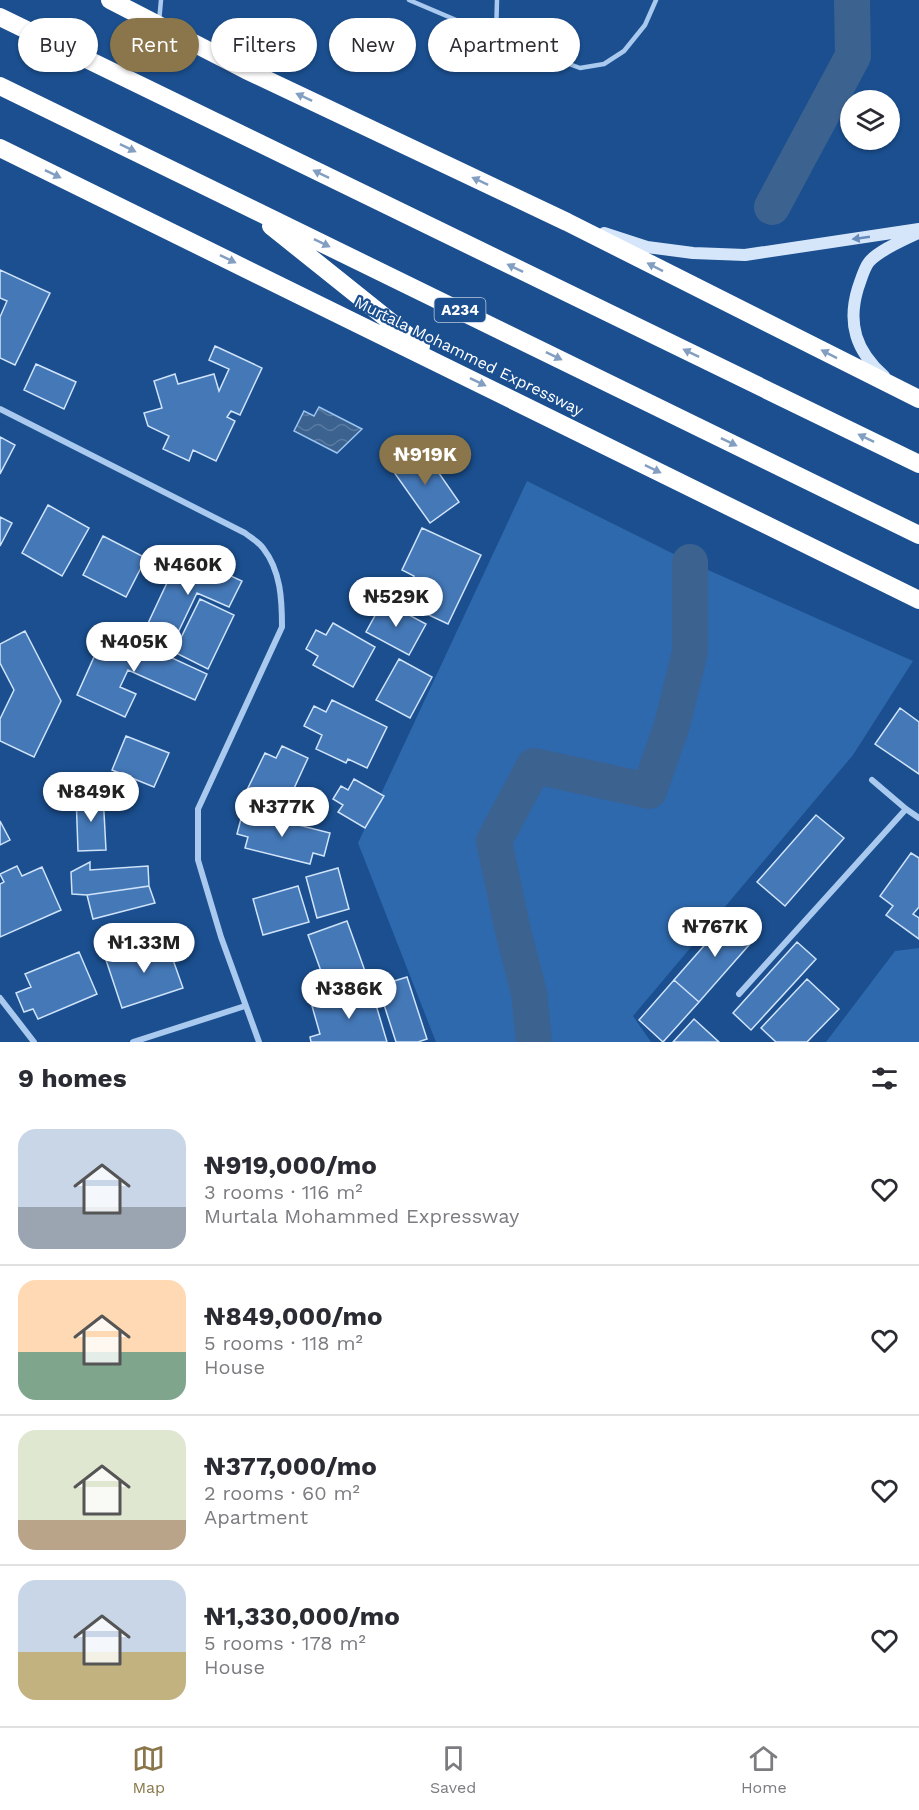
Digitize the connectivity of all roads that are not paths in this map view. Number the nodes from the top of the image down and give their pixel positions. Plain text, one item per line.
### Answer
1 (110, 0) edge
2 (161, 0) edge
3 (409, 0) edge
4 (497, 0) edge
5 (656, 0) edge
6 (0, 17) edge
7 (147, 18) edge
8 (160, 18) edge
9 (451, 18) edge
10 (497, 18) edge
11 (199, 45) edge
12 (580, 68) edge
13 (0, 86) edge
14 (0, 148) edge
15 (244, 205) junction
16 (567, 222) junction
17 (919, 231) edge
18 (449, 368) junction
19 (900, 391) junction
20 (919, 399) edge
21 (0, 409) edge
22 (919, 464) edge
23 (919, 535) edge
24 (919, 600) edge
25 (872, 780) dead end
26 (906, 809) junction
27 (919, 818) edge
28 (739, 994) dead end
29 (0, 998) edge
30 (245, 1006) junction
31 (34, 1042) edge
32 (133, 1042) edge
33 (259, 1042) edge

1 - 7 highway
2 - 8 lane
3 - 9 lane
4 - 10 lane
5 - 12 lane
22 -> 6 highway
16 -> 11 highway
13 -> 15 highway, A234
14 -> 18 highway, Murtala Mohammed Expressway
15 - 18 highway
15 -> 23 highway, A234
17 -> 16 street
19 -> 16 highway
17 - 19 street
18 -> 24 highway, Murtala Mohammed Expressway
19 - 20 highway
21 - 30 street
25 - 26 street
26 - 27 street
26 - 28 street
29 - 31 street
30 - 32 street
30 - 33 street

